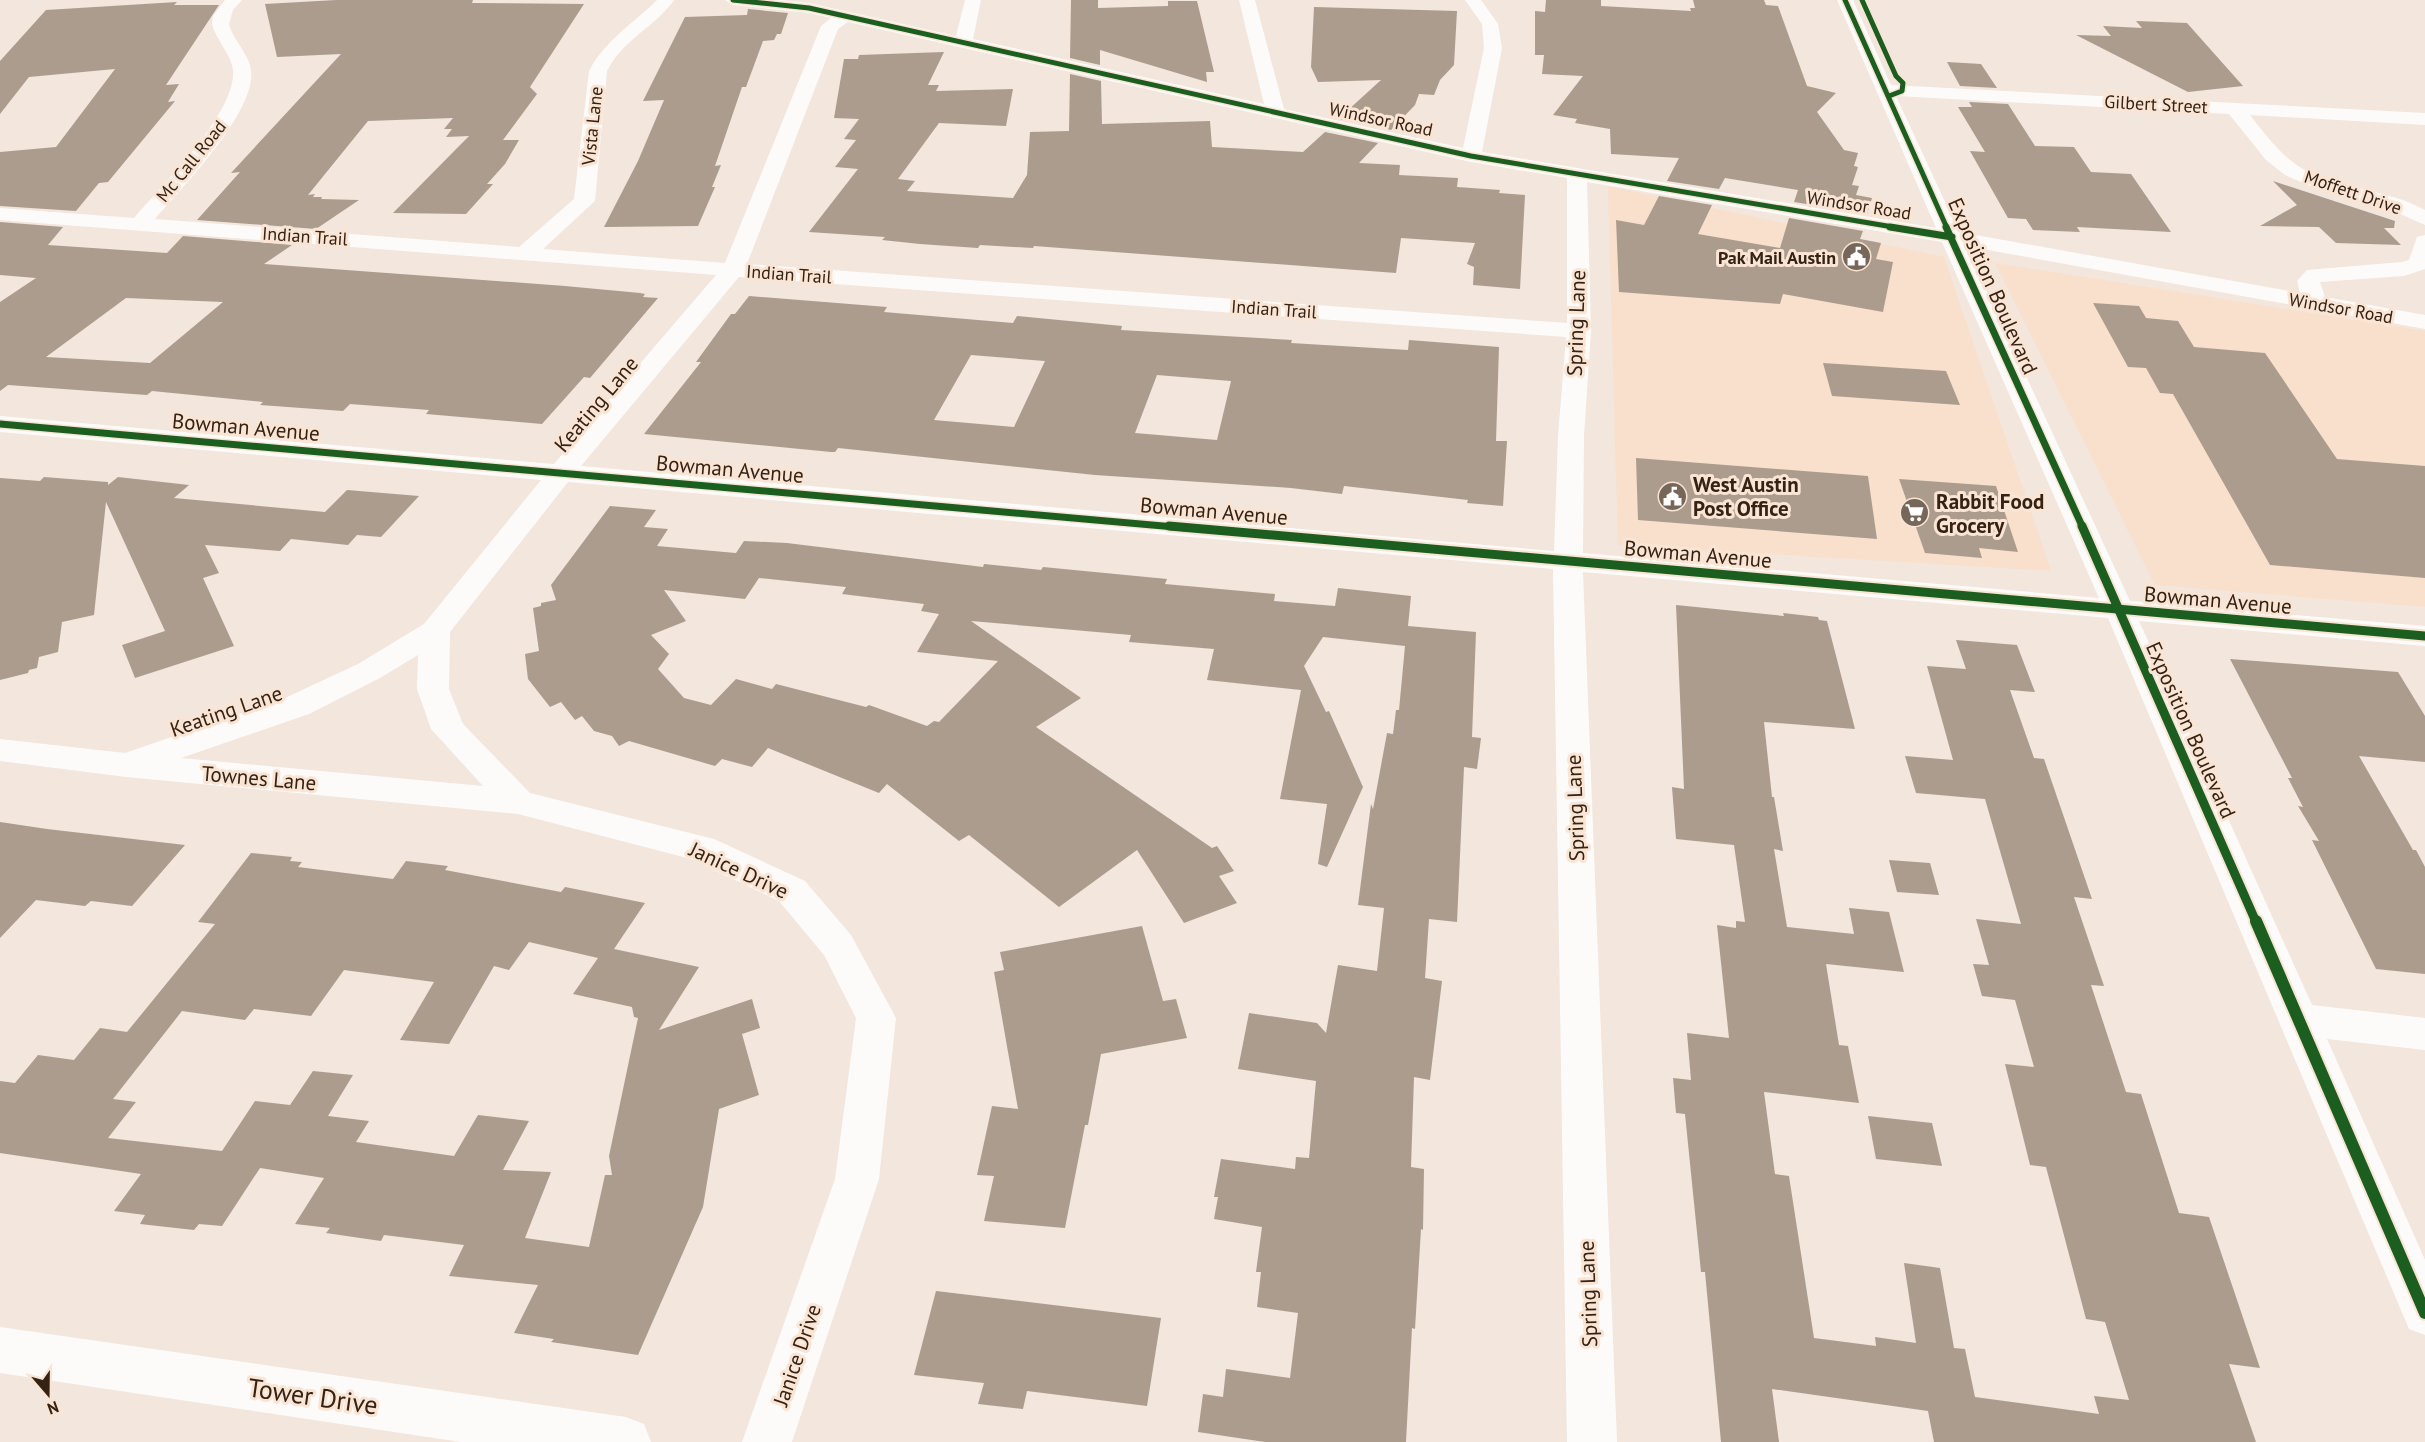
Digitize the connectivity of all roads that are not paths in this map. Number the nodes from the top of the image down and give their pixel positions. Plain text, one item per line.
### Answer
1 (234, 0) edge
2 (666, 0) edge
3 (733, 0) edge
4 (788, 0) edge
5 (973, 0) edge
6 (1247, 0) edge
7 (1473, 0) edge
8 (1845, 0) edge
9 (809, 8) junction
10 (845, 16) junction
11 (963, 43) junction
12 (1886, 90) junction
13 (2234, 108) junction
14 (1276, 113) junction
15 (2425, 119) edge
16 (1471, 156) junction
17 (1577, 175) junction
18 (0, 214) edge
19 (2425, 219) edge
20 (141, 223) junction
21 (1952, 237) junction
22 (2425, 242) edge
23 (525, 253) junction
24 (733, 270) junction
25 (2316, 304) junction
26 (2425, 322) edge
27 (1578, 331) junction
28 (0, 424) edge
29 (562, 472) junction
30 (1568, 560) junction
31 (2119, 610) junction
32 (435, 631) junction
33 (2425, 636) edge
34 (0, 750) edge
35 (126, 765) junction
36 (518, 802) junction
37 (2299, 1020) junction
38 (2425, 1034) edge
39 (2425, 1312) edge
40 (0, 1350) edge
41 (626, 1442) edge
42 (766, 1442) edge
43 (1592, 1442) edge

1 - 20 street, Mc Call Road
2 - 23 street, Vista Lane
3 - 9 street, Windsor Road
4 - 9 street, Windsor Road
5 - 11 street
6 - 14 street
7 - 16 street
8 - 12 street, Exposition Boulevard
9 - 10 street, Windsor Road
10 - 11 street, Windsor Road
10 - 24 street, Keating Lane
11 - 14 street, Windsor Road
12 - 13 street, Gilbert Street
12 - 21 street, Exposition Boulevard
13 - 15 street, Gilbert Street
13 - 19 street, Moffett Drive
14 - 16 street, Windsor Road
16 - 17 street, Windsor Road
17 - 21 street, Windsor Road
17 - 27 street, Spring Lane
18 - 20 street, Indian Trail
20 - 23 street, Indian Trail
21 - 25 street, Windsor Road
21 - 31 street, Exposition Boulevard
22 - 25 street
23 - 24 street, Indian Trail
24 - 27 street, Indian Trail
24 - 29 street, Keating Lane
25 - 26 street, Windsor Road
27 - 30 street, Spring Lane
28 - 29 street, Bowman Avenue
29 - 30 street, Bowman Avenue
29 - 32 street, Keating Lane
30 - 31 street, Bowman Avenue
30 - 43 street, Spring Lane
31 - 33 street, Bowman Avenue
31 - 37 street, Exposition Boulevard
32 - 35 street, Keating Lane
32 - 36 street
34 - 35 street, Townes Lane
35 - 36 street, Townes Lane
36 - 42 street, Janice Drive
37 - 38 street
37 - 39 street, Exposition Boulevard
40 - 41 street, Tower Drive

